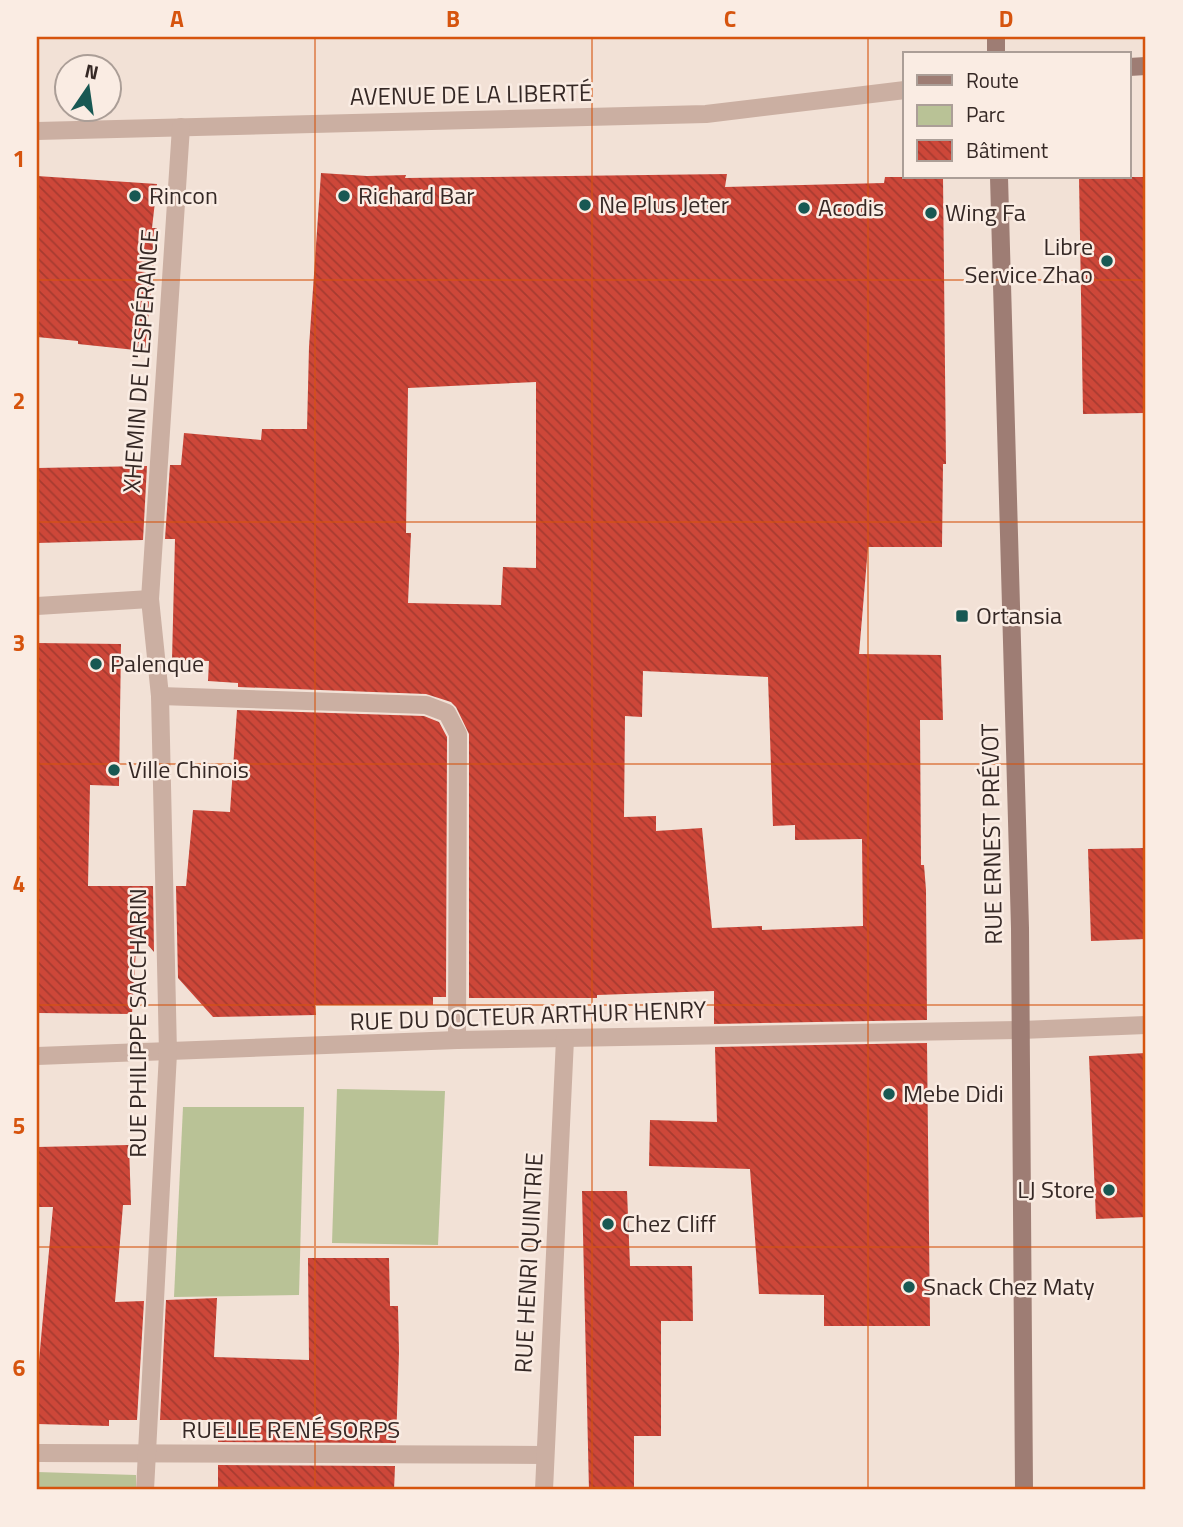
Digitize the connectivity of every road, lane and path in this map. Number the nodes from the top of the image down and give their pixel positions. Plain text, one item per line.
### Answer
1 (903, 90) edge
2 (181, 127) junction
3 (37, 131) edge
4 (999, 178) edge
5 (150, 599) junction
6 (37, 606) edge
7 (159, 696) junction
8 (1146, 1026) edge
9 (1021, 1030) junction
10 (565, 1039) junction
11 (457, 1040) junction
12 (168, 1053) junction
13 (37, 1056) edge
14 (37, 1453) edge
15 (147, 1454) junction
16 (544, 1455) junction
17 (145, 1490) edge
18 (544, 1490) edge
19 (1024, 1490) edge

1 - 2 street, AVENUE DE LA LIBERTÉ
2 - 3 street, AVENUE DE LA LIBERTÉ
2 - 5 street, XHEMIN DE L'ESPÉRANCE
4 - 9 street, RUE ERNEST PRÉVOT
5 - 6 street
5 - 7 street, RUE PHILIPPE SACCHARIN
7 - 11 street
7 - 12 street, RUE PHILIPPE SACCHARIN
8 - 9 street, RUE DU DOCTEUR ARTHUR HENRY
9 - 10 street, RUE DU DOCTEUR ARTHUR HENRY
9 - 19 street, RUE ERNEST PRÉVOT
10 - 11 street, RUE DU DOCTEUR ARTHUR HENRY
10 - 16 street, RUE HENRI QUINTRIE
11 - 12 street, RUE DU DOCTEUR ARTHUR HENRY
12 - 13 street, RUE DU DOCTEUR ARTHUR HENRY
12 - 15 street, RUE PHILIPPE SACCHARIN
14 - 15 street, RUELLE RENÉ SORPS
15 - 16 street, RUELLE RENÉ SORPS
15 - 17 street, RUE PHILIPPE SACCHARIN
16 - 18 street, RUE HENRI QUINTRIE

